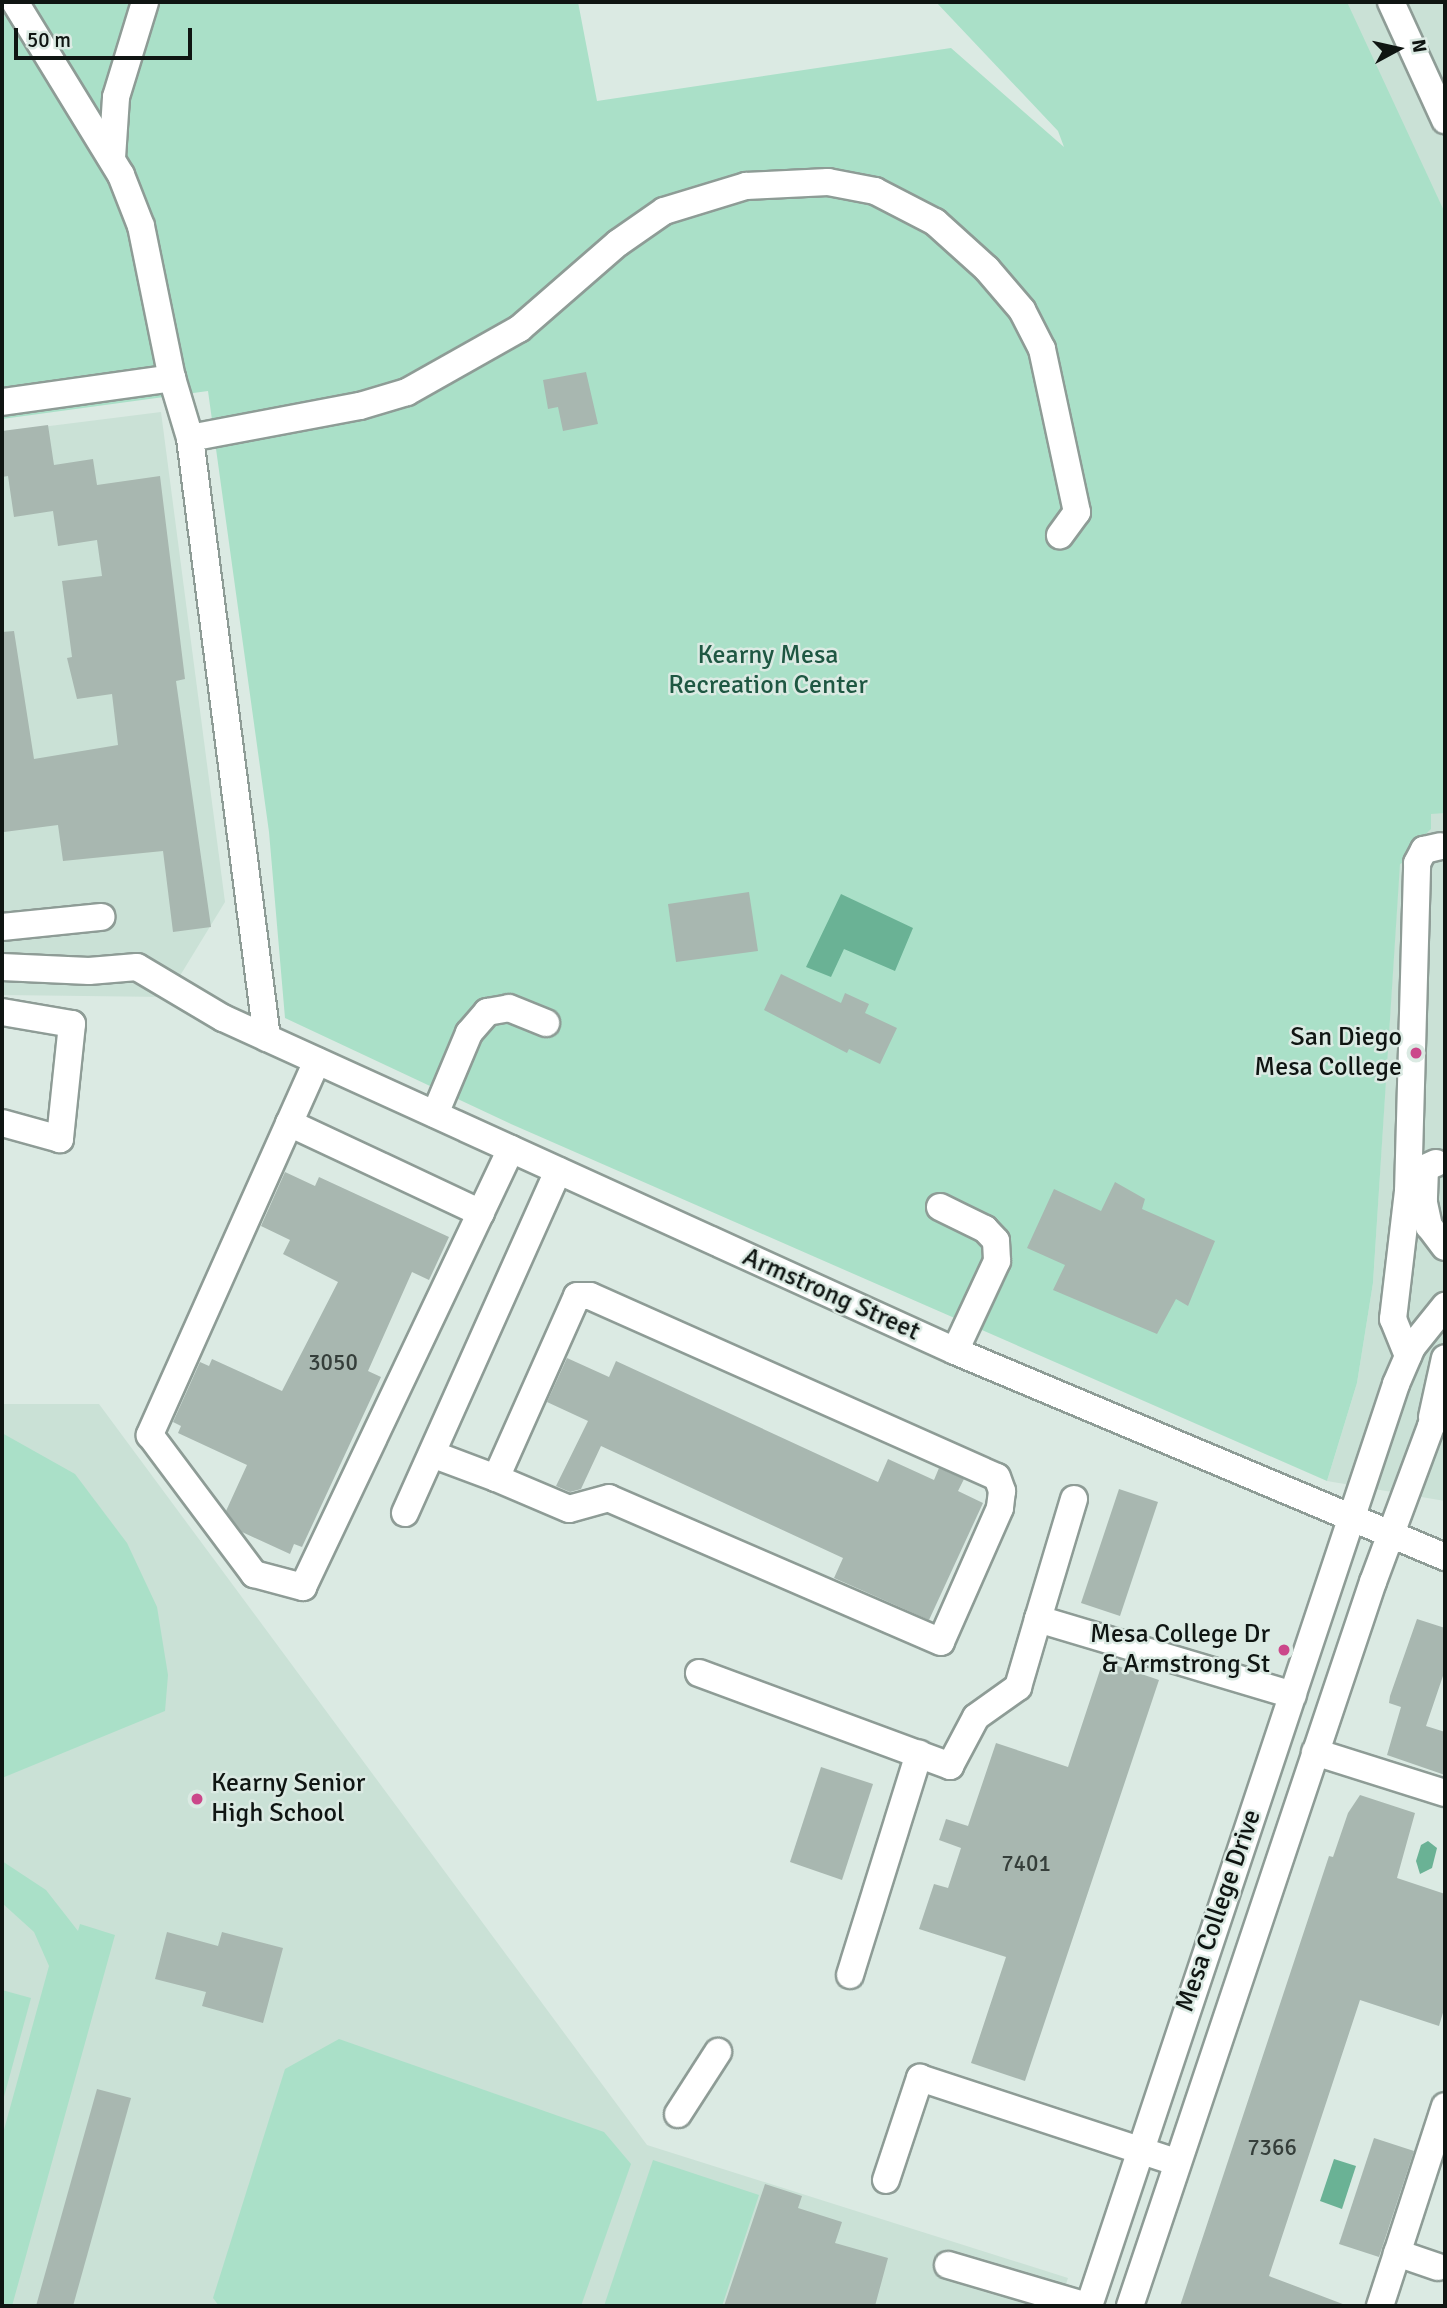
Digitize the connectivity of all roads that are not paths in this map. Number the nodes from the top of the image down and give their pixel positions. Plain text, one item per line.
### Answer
1 (15, 2) edge
2 (145, 2) edge
3 (1391, 2) edge
4 (1445, 120) edge
5 (112, 158) junction
6 (172, 378) junction
7 (2, 402) edge
8 (190, 438) junction
9 (1060, 536) dead end
10 (1441, 846) dead end
11 (101, 917) dead end
12 (2, 927) edge
13 (2, 967) edge
14 (2, 1012) edge
15 (546, 1023) dead end
16 (267, 1038) junction
17 (317, 1061) junction
18 (435, 1114) junction
19 (2, 1123) edge
20 (289, 1123) junction
21 (511, 1149) junction
22 (1436, 1163) dead end
23 (558, 1171) junction
24 (940, 1208) dead end
25 (481, 1213) junction
26 (1445, 1247) edge
27 (1445, 1306) edge
28 (955, 1351) junction
29 (1408, 1356) junction
30 (1445, 1358) edge
31 (1445, 1400) edge
32 (1431, 1426) junction
33 (432, 1454) junction
34 (496, 1478) junction
35 (1074, 1499) dead end
36 (405, 1513) dead end
37 (1351, 1516) junction
38 (1393, 1534) junction
39 (1445, 1557) edge
40 (1038, 1619) junction
41 (699, 1674) dead end
42 (1293, 1695) junction
43 (1315, 1752) junction
44 (919, 1754) junction
45 (1445, 1793) edge
46 (850, 1975) dead end
47 (718, 2052) dead end
48 (1445, 2106) edge
49 (678, 2114) dead end
50 (1138, 2149) junction
51 (1175, 2162) junction
52 (886, 2180) dead end
53 (1397, 2253) junction
54 (947, 2265) dead end
55 (1438, 2267) dead end
56 (1088, 2306) edge
57 (1130, 2306) edge
58 (1380, 2306) edge

1 - 5 street
2 - 5 street
3 - 4 street
5 - 6 street
6 - 7 street
6 - 8 street
8 - 9 street
8 - 16 street
10 - 29 street
11 - 12 street
13 - 16 street, Armstrong Street
14 - 19 street
15 - 18 street
16 - 17 street, Armstrong Street
17 - 18 street, Armstrong Street
17 - 20 street
18 - 21 street, Armstrong Street
20 - 25 street
20 - 25 street
21 - 23 street, Armstrong Street
21 - 25 street
22 - 26 street
23 - 28 street, Armstrong Street
23 - 33 street
24 - 28 street
27 - 29 street, Mesa College Drive
28 - 37 street, Armstrong Street
29 - 37 street, Mesa College Drive
30 - 32 street
31 - 32 street
32 - 38 street, Mesa College Drive
33 - 34 street
33 - 36 street
34 - 34 street
35 - 40 street
37 - 38 street, Armstrong Street
37 - 42 street, Mesa College Drive
38 - 39 street, Armstrong Street
38 - 43 street, Mesa College Drive
40 - 42 street
40 - 44 street
41 - 44 street
42 - 50 street, Mesa College Drive
43 - 45 street
43 - 51 street, Mesa College Drive
44 - 46 street
47 - 49 street
48 - 53 street
50 - 51 street
50 - 52 street
50 - 56 street, Mesa College Drive
51 - 57 street, Mesa College Drive
53 - 55 street
53 - 58 street
54 - 56 street

